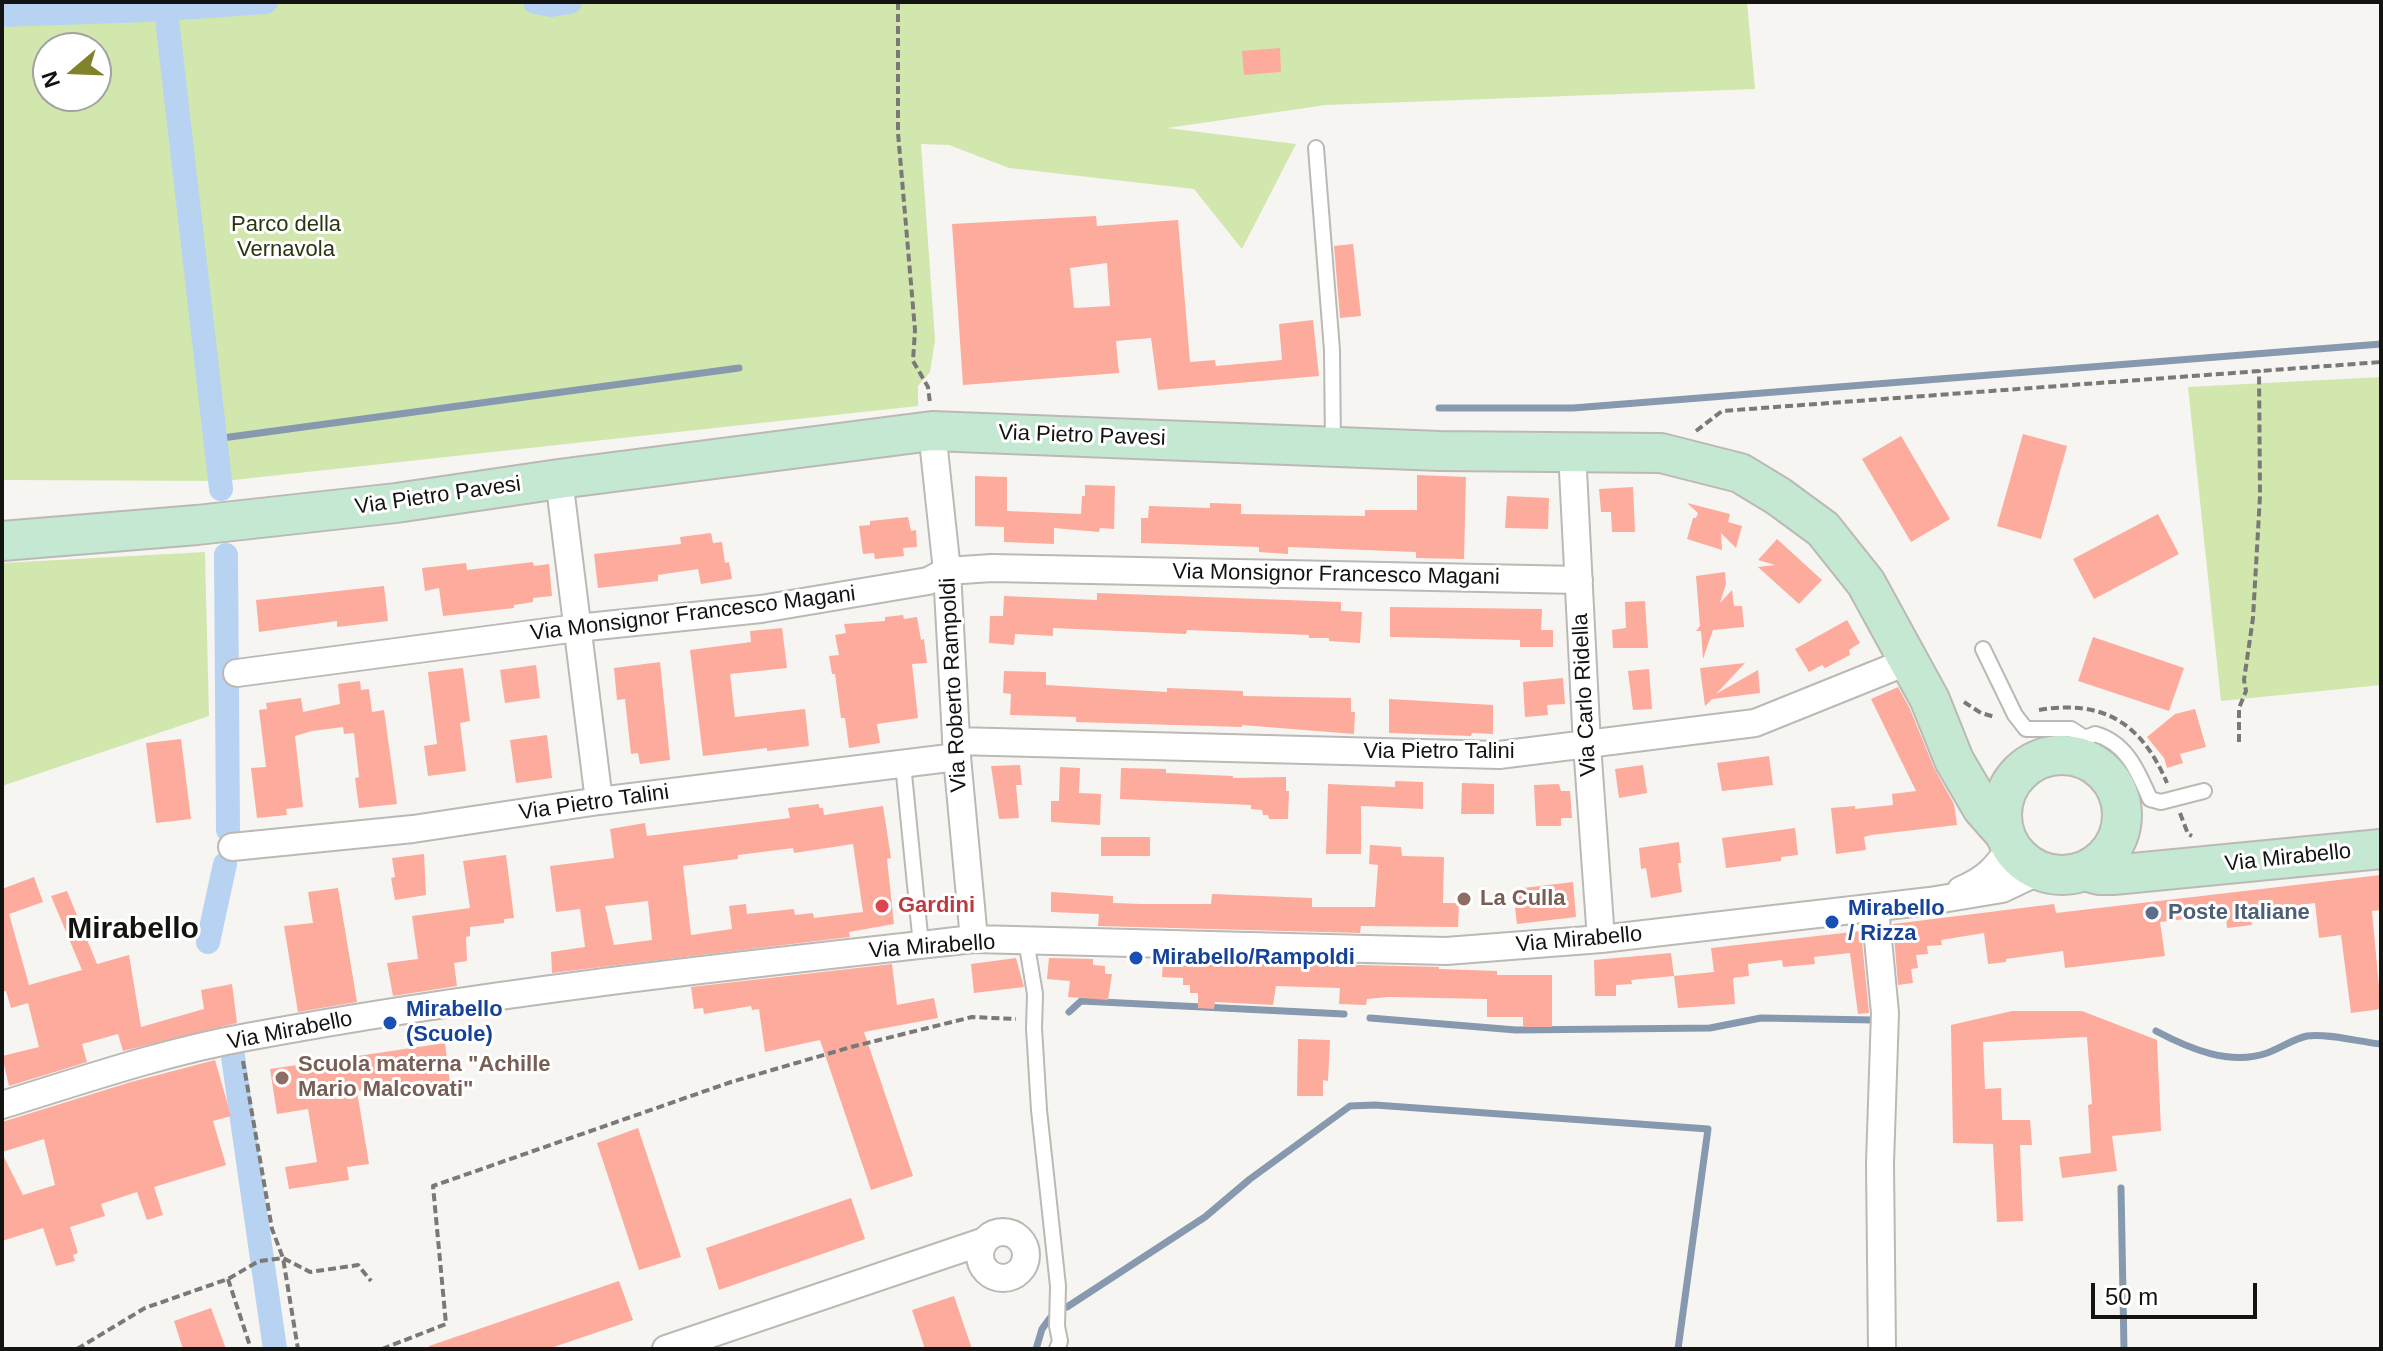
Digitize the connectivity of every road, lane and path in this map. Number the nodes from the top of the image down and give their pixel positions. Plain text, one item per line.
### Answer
1 (898, 2) edge
2 (1316, 148) dead end
3 (2381, 362) edge
4 (2259, 370) junction
5 (1683, 430) dead end
6 (932, 431) junction
7 (1695, 431) junction
8 (1709, 437) dead end
9 (1333, 447) junction
10 (1572, 451) junction
11 (559, 479) junction
12 (2, 531) edge
13 (101, 531) junction
14 (2, 541) edge
15 (947, 571) junction
16 (1579, 580) junction
17 (577, 628) junction
18 (1983, 649) dead end
19 (1909, 661) junction
20 (237, 673) dead end
21 (1950, 709) junction
22 (2015, 715) junction
23 (2239, 742) dead end
24 (1587, 745) junction
25 (2082, 748) junction
26 (956, 749) junction
27 (903, 764) junction
28 (2024, 769) junction
29 (2204, 791) dead end
30 (2174, 798) junction
31 (599, 801) junction
32 (2122, 821) junction
33 (2008, 840) junction
34 (232, 847) dead end
35 (2381, 849) edge
36 (2196, 853) junction
37 (2040, 871) junction
38 (2084, 871) junction
39 (1930, 901) junction
40 (1875, 908) junction
41 (974, 939) junction
42 (1601, 939) junction
43 (1026, 940) junction
44 (921, 945) junction
45 (1034, 1019) junction
46 (239, 1039) junction
47 (2, 1105) edge
48 (985, 1241) dead end
49 (283, 1258) junction
50 (228, 1279) junction
51 (371, 1281) dead end
52 (77, 1349) edge
53 (251, 1349) edge
54 (298, 1349) edge
55 (382, 1349) edge
56 (666, 1349) edge
57 (1057, 1349) edge
58 (1882, 1349) edge

1 - 6 path
2 - 9 lane
3 - 4 path
4 - 7 path
4 - 23 path
5 - 7 path
6 - 9 street, Via Pietro Pavesi
6 - 11 street, Via Pietro Pavesi
6 - 15 street, Via Roberto Rampoldi
7 - 8 path
9 - 10 street, Via Pietro Pavesi
10 - 16 street, Via Carlo Ridella
10 - 19 street, Via Pietro Pavesi
11 - 13 street, Via Pietro Pavesi
11 - 17 street
12 - 13 street, Via Pietro Pavesi
13 - 14 street, Via Pietro Pavesi
15 - 16 street, Via Monsignor Francesco Magani
15 - 17 street, Via Monsignor Francesco Magani
15 - 26 street, Via Roberto Rampoldi
16 - 24 street, Via Carlo Ridella
17 - 20 street, Via Monsignor Francesco Magani
17 - 31 street
18 - 22 lane
19 - 21 street, Via Pietro Pavesi
19 - 24 street, Via Pietro Talini
21 - 22 path
21 - 28 street, Via Pietro Pavesi
21 - 33 street, Via Pietro Pavesi
22 - 25 lane
22 - 30 path
24 - 26 street, Via Pietro Talini
24 - 42 street, Via Carlo Ridella
25 - 28 street
25 - 30 lane
25 - 32 street
26 - 27 street, Via Pietro Talini
26 - 41 street, Via Roberto Rampoldi
27 - 31 street, Via Pietro Talini
27 - 44 lane
28 - 33 street
29 - 30 lane
30 - 36 path
31 - 34 street, Via Pietro Talini
32 - 36 street, Via Mirabello
32 - 38 street
33 - 37 street
33 - 39 street, Via Mirabello
35 - 36 street, Via Mirabello
36 - 38 street, Via Mirabello
37 - 38 street
37 - 39 street, Via Mirabello
39 - 40 street, Via Mirabello
40 - 42 street, Via Mirabello
40 - 58 street
41 - 43 street, Via Mirabello
41 - 44 street, Via Mirabello
42 - 43 street, Via Mirabello
43 - 45 lane
44 - 46 street, Via Mirabello
45 - 55 path
45 - 57 lane
46 - 47 street, Via Mirabello
46 - 49 path
48 - 56 street
49 - 50 path
49 - 51 path
49 - 54 path
50 - 52 path
50 - 53 path

